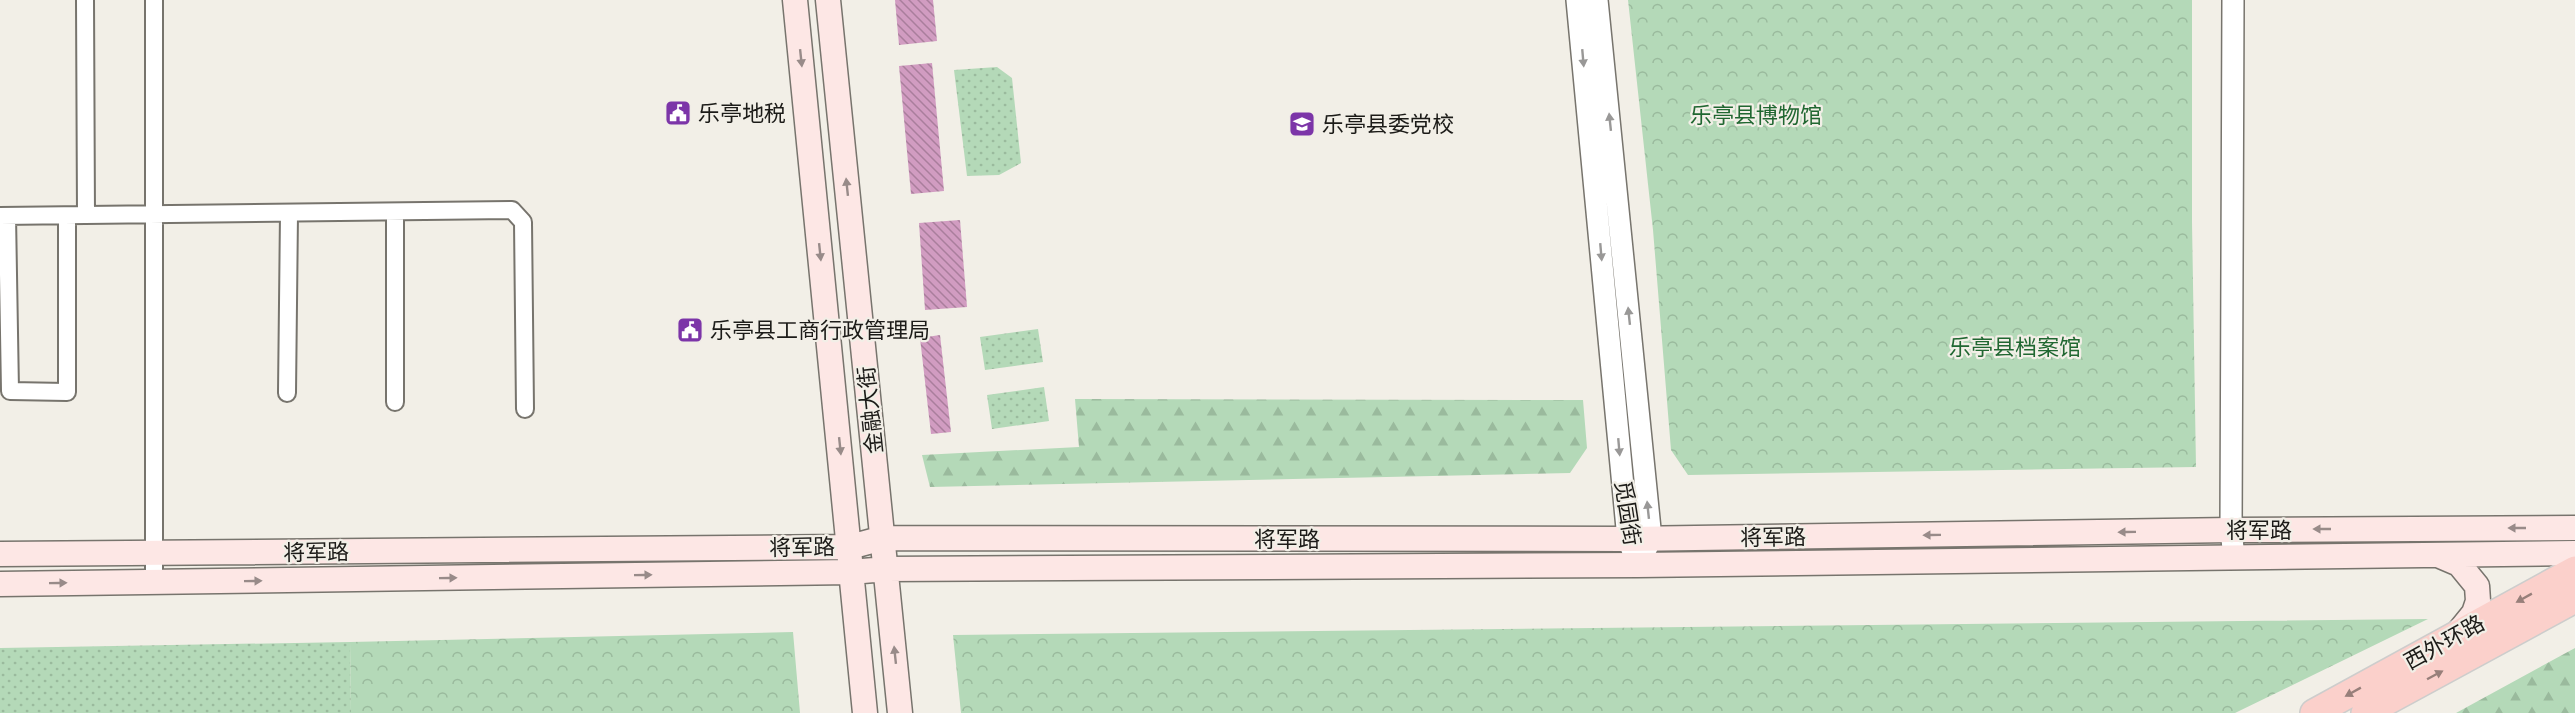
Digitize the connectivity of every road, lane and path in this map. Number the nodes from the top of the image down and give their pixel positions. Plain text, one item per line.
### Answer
1 (85, 0) edge
2 (154, 0) edge
3 (795, 0) edge
4 (828, 0) edge
5 (1577, 0) edge
6 (1598, 0) edge
7 (2233, 0) edge
8 (395, 212) junction
9 (289, 214) junction
10 (3, 216) edge
11 (68, 216) junction
12 (86, 216) junction
13 (154, 216) junction
14 (287, 393) dead end
15 (395, 402) dead end
16 (525, 409) dead end
17 (2575, 528) edge
18 (2231, 530) junction
19 (883, 538) junction
20 (1640, 539) junction
21 (850, 547) junction
22 (2575, 553) edge
23 (0, 554) edge
24 (154, 554) junction
25 (2436, 555) junction
26 (2234, 557) junction
27 (1638, 565) junction
28 (886, 569) junction
29 (2575, 570) edge
30 (851, 572) junction
31 (154, 582) junction
32 (0, 584) edge
33 (2575, 599) edge
34 (2456, 635) junction
35 (865, 713) edge
36 (900, 713) edge
37 (2314, 713) edge
38 (2365, 713) edge

1 - 12 street
2 - 13 street
3 -> 21 main road, 金融大街
19 -> 4 main road, 金融大街
5 -> 20 street, 觅园街
20 -> 6 street, 觅园街
7 - 18 street
8 - 9 street
8 - 15 street
8 - 16 street
9 - 13 street
9 - 14 street
10 - 11 street
10 - 11 street
11 - 12 street
12 - 13 street
13 - 24 street
17 -> 18 main road, 将军路
18 -> 20 main road, 将军路
18 - 26 street
19 - 20 main road, 将军路
19 - 21 main road, 将军路
19 - 28 main road, 金融大街
20 - 27 street, 觅园街
21 - 24 main road, 将军路
21 - 30 main road, 金融大街
22 - 25 main road, 将军路
23 - 24 main road, 将军路
24 - 31 street
25 - 26 main road, 将军路
25 - 34 main road
26 - 27 main road, 将军路
27 - 28 main road, 将军路
28 - 30 main road, 将军路
36 -> 28 main road, 金融大街
29 -> 34 main road, 西外环路
31 -> 30 main road, 将军路
30 - 35 main road, 金融大街
32 -> 31 main road, 将军路
38 -> 33 main road, 西外环路
34 -> 37 main road, 西外环路

